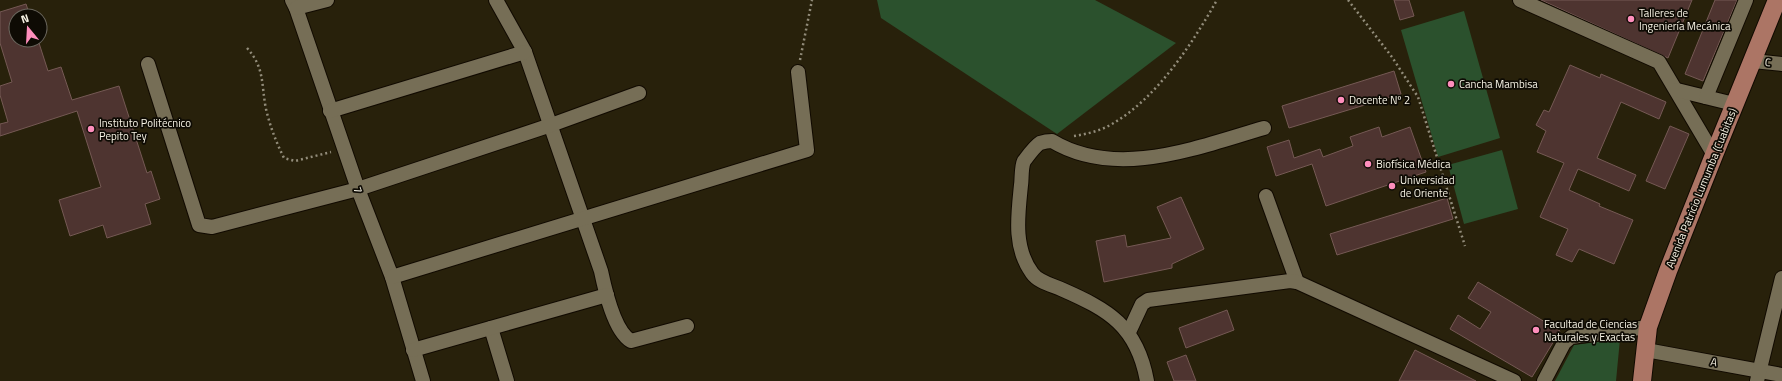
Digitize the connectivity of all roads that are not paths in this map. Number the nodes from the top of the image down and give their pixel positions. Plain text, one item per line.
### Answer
1 (327, 0) edge
2 (496, 0) edge
3 (1520, 0) edge
4 (1746, 0) edge
5 (294, 4) edge
6 (1777, 10) edge
7 (525, 52) junction
8 (1754, 61) junction
9 (148, 64) dead end
10 (1782, 64) edge
11 (798, 72) road end
12 (1676, 90) junction
13 (639, 93) dead end
14 (1706, 97) junction
15 (1734, 104) junction
16 (330, 111) junction
17 (551, 126) junction
18 (1264, 128) dead end
19 (1714, 155) junction
20 (358, 189) junction
21 (1266, 196) dead end
22 (582, 219) junction
23 (392, 277) junction
24 (1782, 278) edge
25 (1297, 282) junction
26 (607, 295) junction
27 (687, 326) dead end
28 (1648, 327) junction
29 (491, 328) junction
30 (1129, 332) junction
31 (413, 350) junction
32 (1646, 350) junction
33 (1782, 375) edge
34 (1758, 376) edge
35 (423, 381) edge
36 (506, 381) edge
37 (1147, 381) edge
38 (1514, 381) edge
39 (1544, 381) edge
40 (1642, 381) edge

1 - 5 street
2 - 7 street
3 - 12 street
4 - 14 street
5 - 16 street, 7
6 - 8 main road, Avenida Patricio Lumumba (Cuabitas)
7 - 16 street
7 - 17 street
8 - 10 street, C
8 - 15 main road, Avenida Patricio Lumumba (Cuabitas)
9 - 20 street
11 - 22 street
12 - 14 street
12 - 19 street
13 - 17 street
14 - 15 street
15 - 19 main road, Avenida Patricio Lumumba (Cuabitas)
16 - 20 street, 7
17 - 20 street
17 - 22 street
18 - 30 street
19 - 28 main road, Avenida Patricio Lumumba (Cuabitas)
20 - 23 street, 7
21 - 25 street
22 - 23 street
22 - 26 street
23 - 31 street, 7
24 - 34 street
25 - 30 street
25 - 38 street
26 - 27 street
26 - 29 street
28 - 32 main road, Avenida Patricio Lumumba (Cuabitas)
28 - 39 street
29 - 31 street
29 - 36 street
30 - 37 street
31 - 35 street, 7
32 - 34 street, A
32 - 40 main road, Avenida Patricio Lumumba (Cuabitas)
33 - 34 street, A

